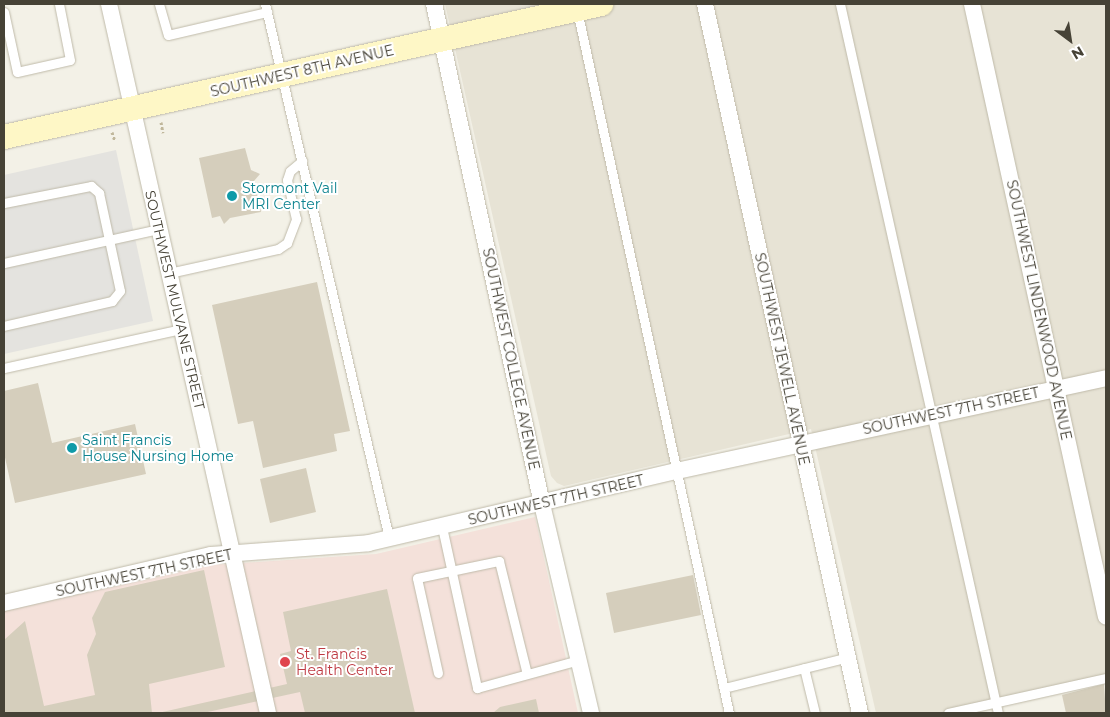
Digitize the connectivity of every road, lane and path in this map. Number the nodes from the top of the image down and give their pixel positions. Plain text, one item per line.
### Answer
1 (59, 4) edge
2 (109, 4) edge
3 (159, 4) edge
4 (434, 4) edge
5 (601, 4) edge
6 (705, 4) edge
7 (840, 4) edge
8 (972, 4) edge
9 (577, 6) edge
10 (266, 8) edge
11 (4, 12) edge
12 (442, 40) junction
13 (282, 76) junction
14 (133, 110) junction
15 (4, 137) edge
16 (302, 161) junction
17 (4, 203) edge
18 (160, 229) junction
19 (110, 240) junction
20 (4, 263) edge
21 (169, 273) junction
22 (4, 326) edge
23 (182, 329) junction
24 (4, 368) edge
25 (1106, 378) edge
26 (1056, 389) junction
27 (934, 414) junction
28 (801, 444) junction
29 (677, 471) junction
30 (542, 504) junction
31 (442, 526) junction
32 (389, 538) junction
33 (232, 553) junction
34 (452, 570) junction
35 (4, 604) edge
36 (1106, 617) edge
37 (848, 657) junction
38 (579, 660) junction
39 (804, 668) junction
40 (438, 673) dead end
41 (527, 674) junction
42 (1106, 678) edge
43 (724, 688) junction
44 (996, 703) junction
45 (268, 713) edge
46 (591, 713) edge
47 (729, 713) edge
48 (815, 713) edge
49 (860, 713) edge
50 (948, 713) edge
51 (998, 713) edge

1 - 11 lane
2 - 14 street, SOUTHWEST MULVANE STREET
3 - 10 lane
4 - 12 street, SOUTHWEST COLLEGE AVENUE
5 - 9 street, SOUTHWEST 8TH AVENUE
6 - 28 street, SOUTHWEST JEWELL AVENUE
7 - 27 lane
8 - 26 street, SOUTHWEST LINDENWOOD AVENUE
9 - 12 street, SOUTHWEST 8TH AVENUE
9 - 29 lane
10 - 13 lane
12 - 13 street, SOUTHWEST 8TH AVENUE
12 - 30 street, SOUTHWEST COLLEGE AVENUE
13 - 14 street, SOUTHWEST 8TH AVENUE
13 - 16 lane
14 - 15 street, SOUTHWEST 8TH AVENUE
14 - 18 street, SOUTHWEST MULVANE STREET
16 - 21 lane
16 - 32 lane
17 - 19 lane
18 - 19 lane
18 - 21 street, SOUTHWEST MULVANE STREET
19 - 20 lane
19 - 22 lane
21 - 23 street, SOUTHWEST MULVANE STREET
23 - 24 lane
23 - 33 street, SOUTHWEST MULVANE STREET
25 - 26 street, SOUTHWEST 7TH STREET
26 - 27 street, SOUTHWEST 7TH STREET
26 - 36 street, SOUTHWEST LINDENWOOD AVENUE
27 - 28 street, SOUTHWEST 7TH STREET
27 - 44 lane
28 - 29 street, SOUTHWEST 7TH STREET
28 - 37 street, SOUTHWEST JEWELL AVENUE
29 - 30 street, SOUTHWEST 7TH STREET
29 - 43 lane
30 - 31 street, SOUTHWEST 7TH STREET
30 - 38 street, SOUTHWEST COLLEGE AVENUE
31 - 32 street, SOUTHWEST 7TH STREET
31 - 34 lane
32 - 33 street, SOUTHWEST 7TH STREET
33 - 35 street, SOUTHWEST 7TH STREET
33 - 45 street, SOUTHWEST MULVANE STREET
34 - 40 lane
34 - 41 lane
34 - 41 lane
37 - 39 lane
37 - 49 street, SOUTHWEST JEWELL AVENUE
38 - 41 lane
38 - 46 street, SOUTHWEST COLLEGE AVENUE
39 - 43 lane
39 - 48 lane
42 - 44 lane
43 - 47 lane
44 - 50 lane
44 - 51 lane

